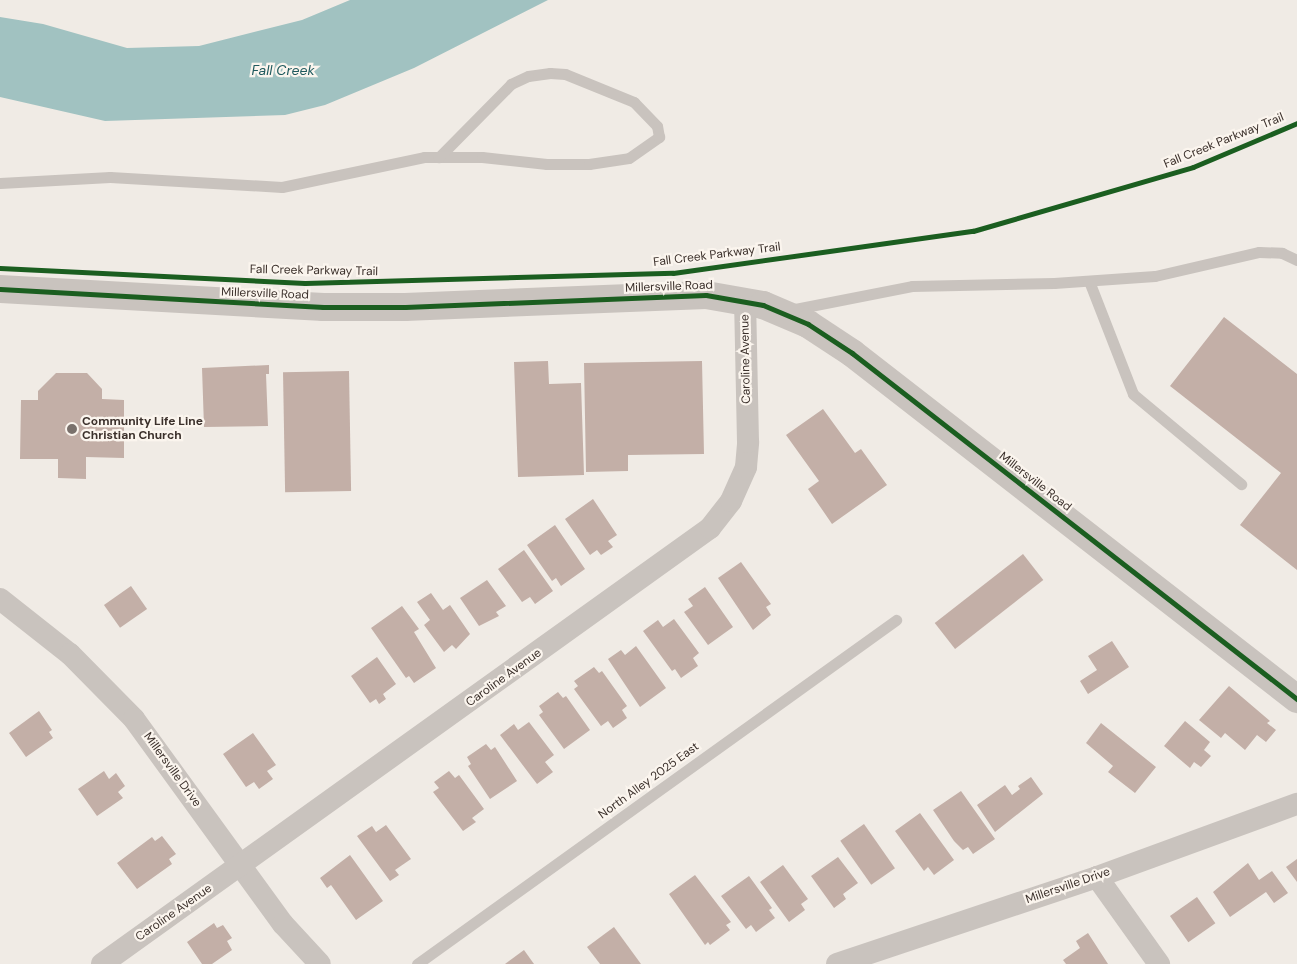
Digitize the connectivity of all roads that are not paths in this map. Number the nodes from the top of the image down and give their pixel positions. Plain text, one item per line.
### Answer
1 (439, 158) junction
2 (0, 183) edge
3 (1297, 260) edge
4 (1089, 281) junction
5 (0, 289) edge
6 (745, 301) junction
7 (783, 311) junction
8 (1241, 484) dead end
9 (0, 599) edge
10 (896, 620) dead end
11 (1297, 700) edge
12 (1297, 804) edge
13 (241, 866) junction
14 (1097, 877) junction
15 (102, 964) edge
16 (320, 964) edge
17 (417, 964) edge
18 (837, 964) edge
19 (1159, 964) edge

1 - 1 lane
1 - 2 lane
3 - 4 lane
4 - 7 lane
4 - 8 lane
5 - 6 street, Millersville Road
6 - 7 street, Millersville Road
6 - 13 street, Caroline Avenue
7 - 11 street, Millersville Road
9 - 13 street, Millersville Drive
10 - 17 lane, North Alley 2025 East
12 - 14 street, Millersville Drive
13 - 15 street, Caroline Avenue
13 - 16 street, Millersville Drive
14 - 18 street, Millersville Drive
14 - 19 street

